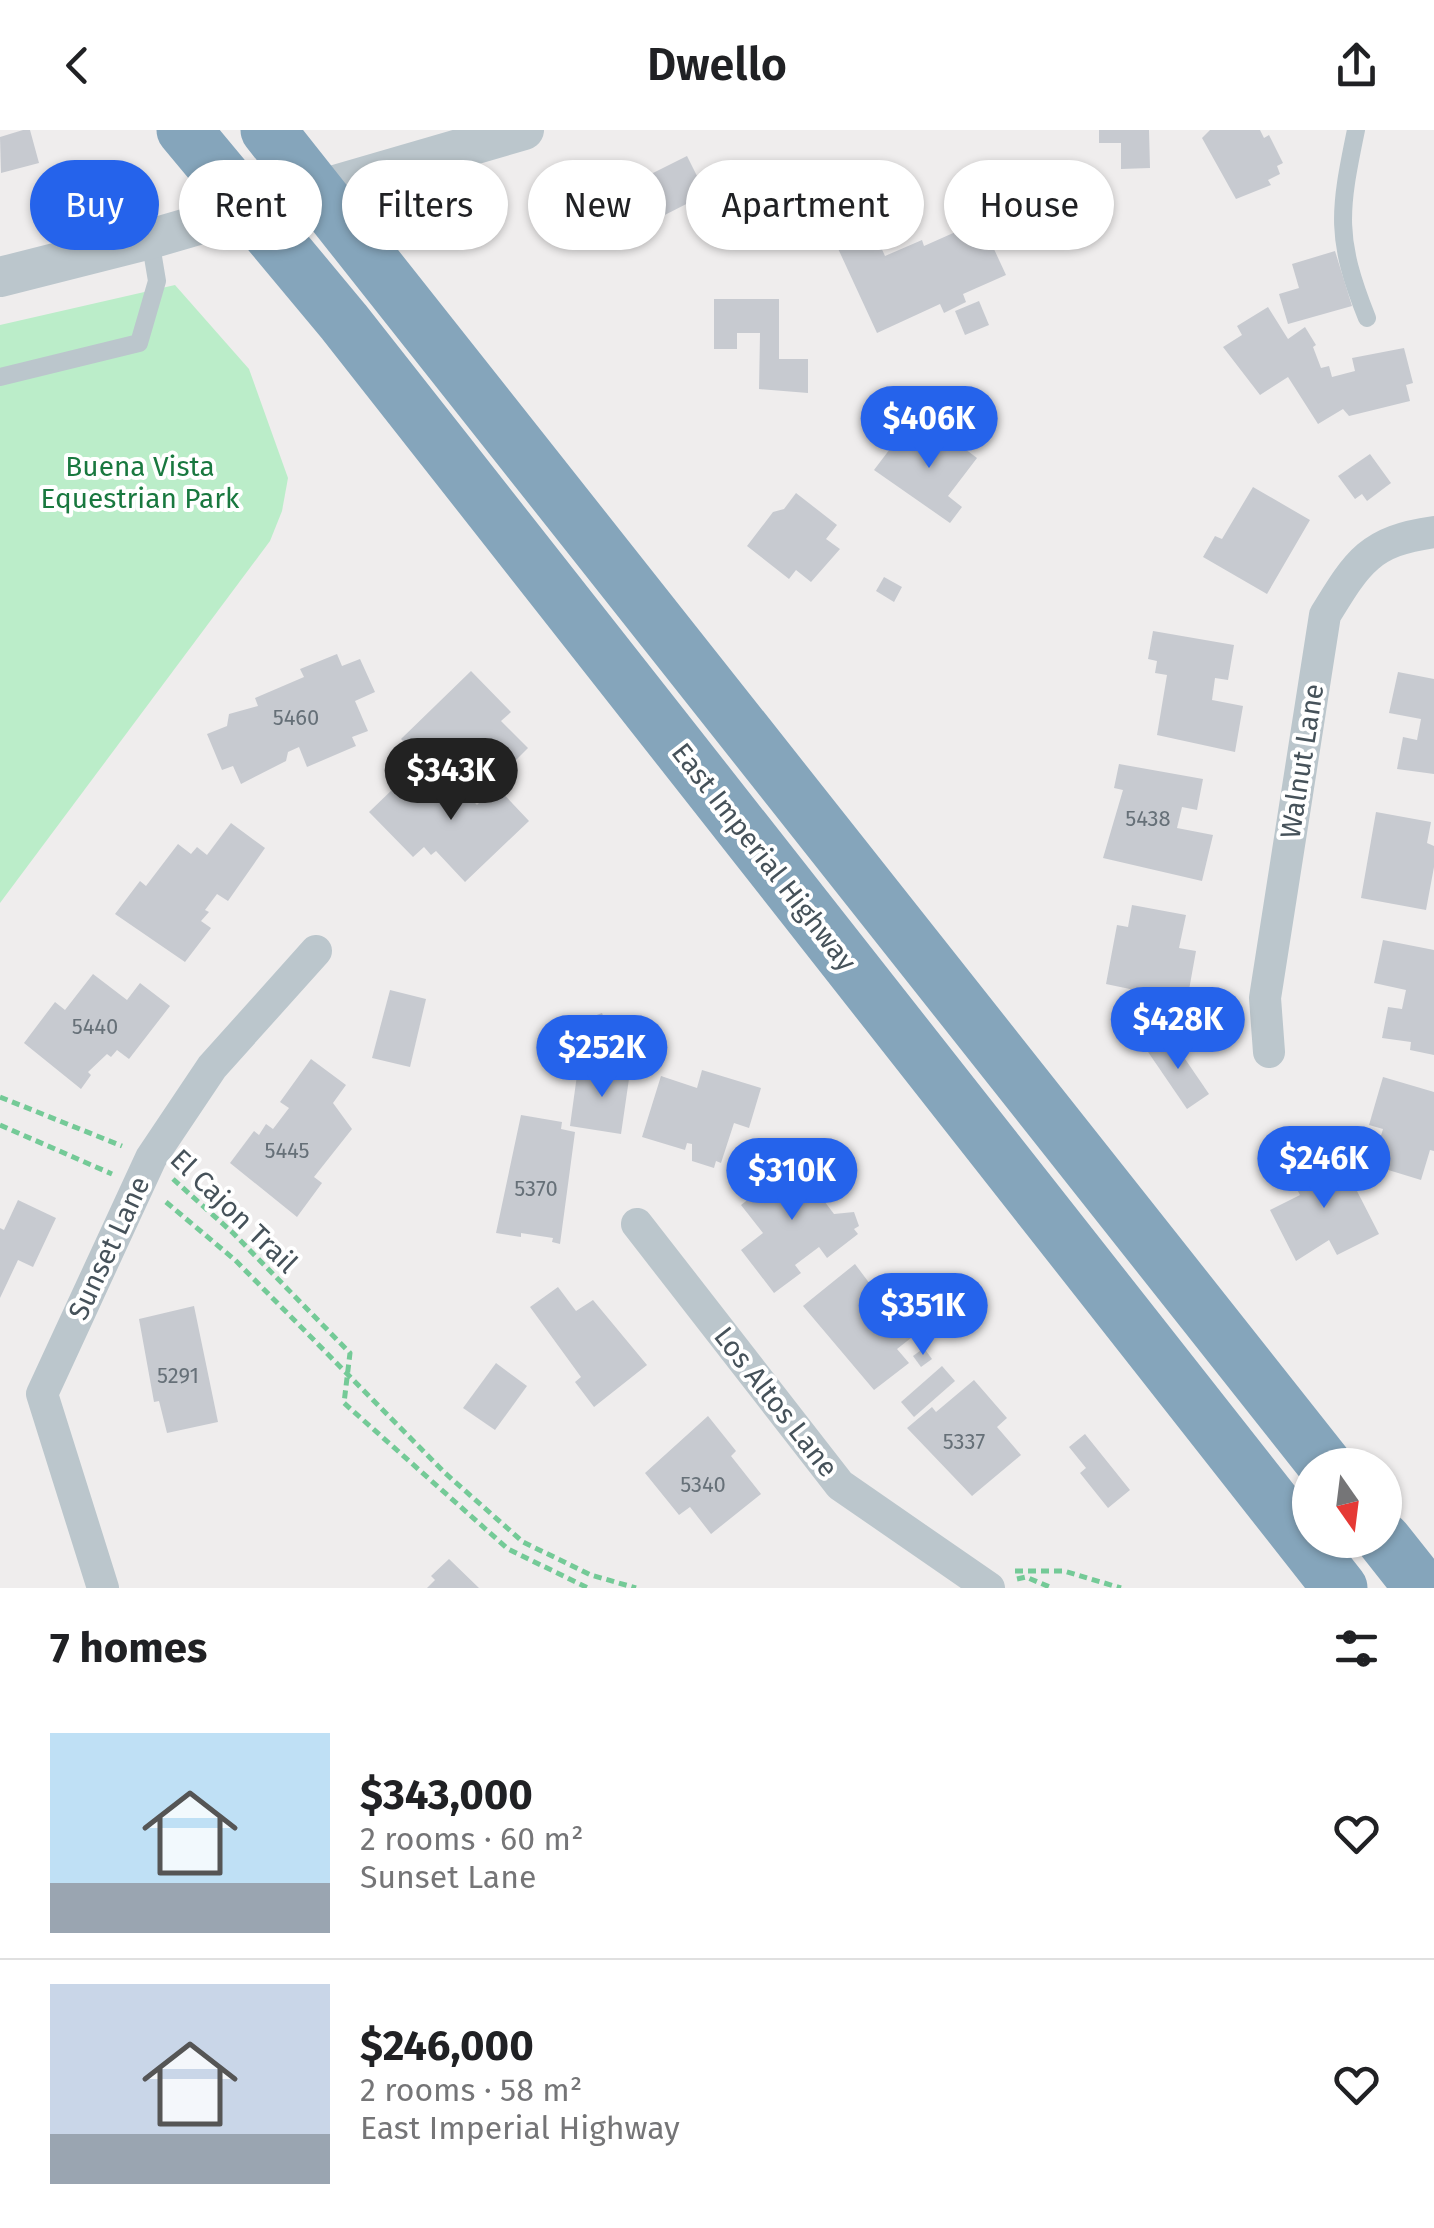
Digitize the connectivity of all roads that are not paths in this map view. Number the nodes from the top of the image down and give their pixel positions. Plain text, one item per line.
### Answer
1 (184, 130) edge
2 (268, 130) edge
3 (524, 130) edge
4 (1356, 130) edge
5 (477, 136) edge
6 (159, 236) edge
7 (107, 250) edge
8 (152, 250) edge
9 (0, 277) edge
10 (1366, 318) dead end
11 (0, 377) edge
12 (1434, 532) edge
13 (316, 951) dead end
14 (1268, 1052) dead end
15 (637, 1224) dead end
16 (1312, 1448) edge
17 (1398, 1558) edge
18 (984, 1584) edge
19 (103, 1588) edge
20 (1340, 1588) edge
21 (1422, 1588) edge

1 - 20 highway, East Imperial Highway
2 - 16 highway
3 - 5 street
4 - 10 lane
5 - 6 street
7 - 9 street
8 - 11 lane
12 - 14 street, Walnut Lane
13 - 19 street, Sunset Lane
15 - 18 street, Los Altos Lane
17 - 21 highway

